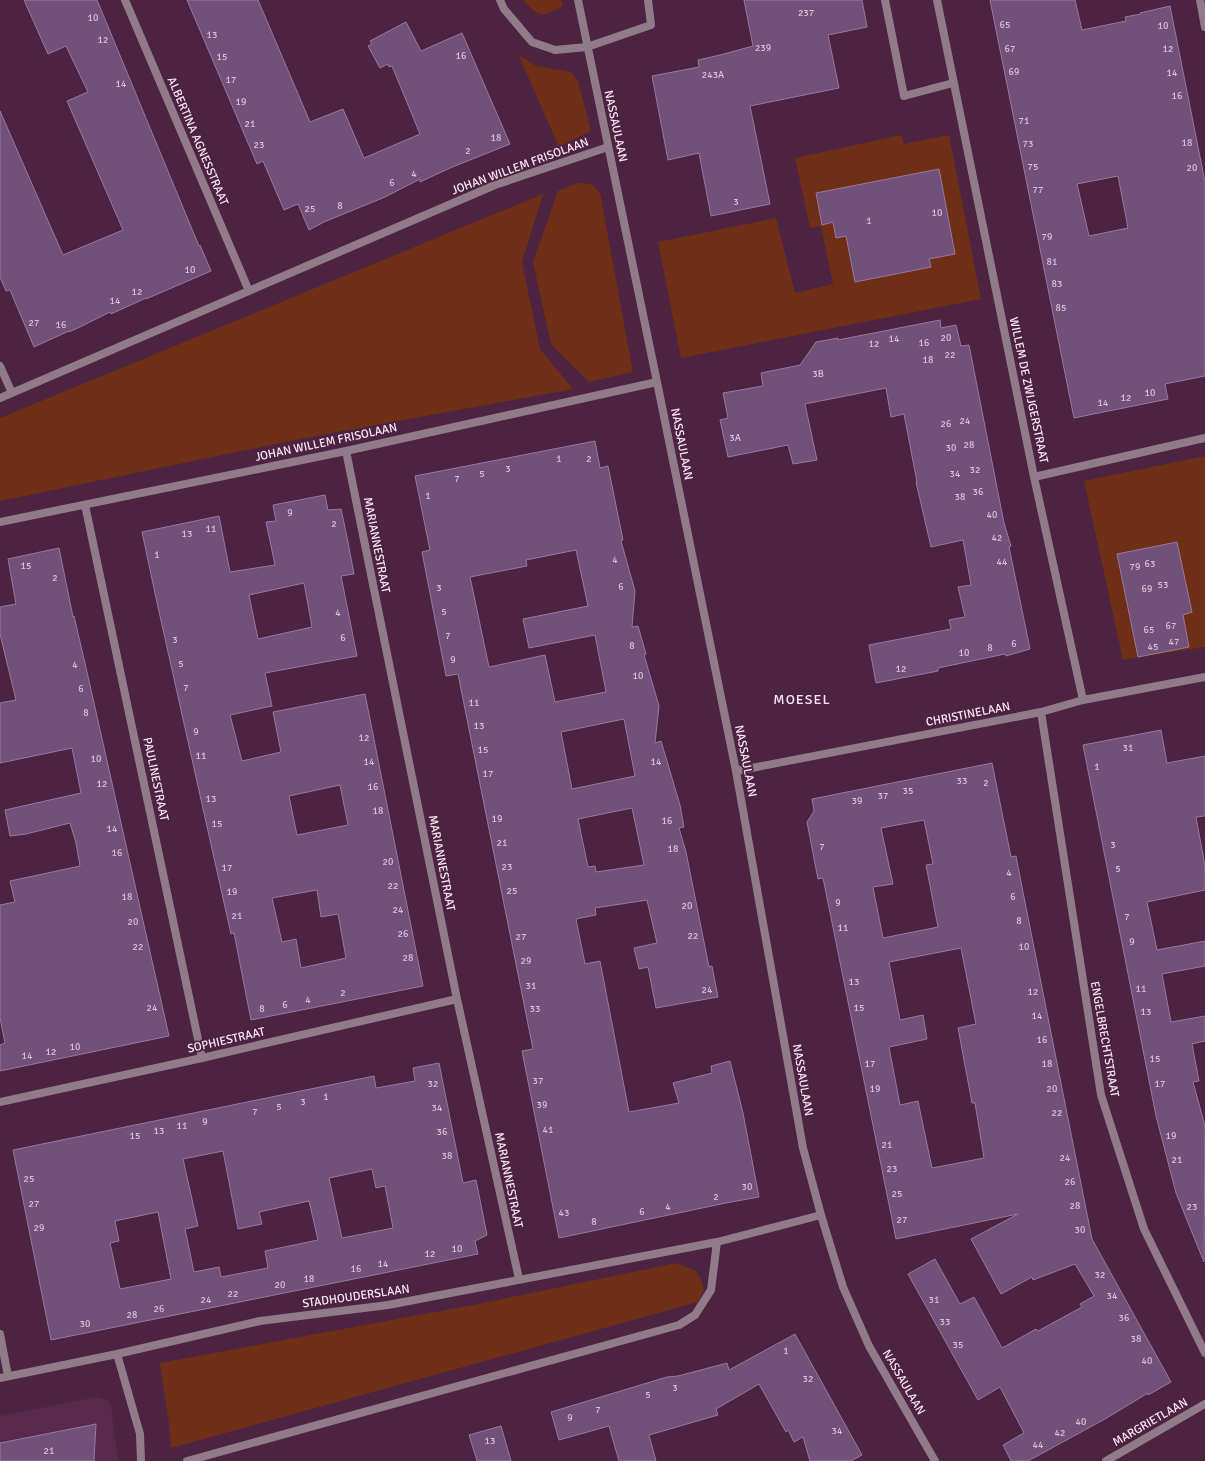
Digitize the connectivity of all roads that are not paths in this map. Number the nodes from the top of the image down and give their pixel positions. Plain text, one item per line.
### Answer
1 (125, 0) edge
2 (500, 0) edge
3 (578, 0) edge
4 (648, 0) edge
5 (885, 0) edge
6 (937, 0) edge
7 (1200, 0) edge
8 (1205, 27) edge
9 (587, 47) junction
10 (953, 83) junction
11 (608, 147) junction
12 (249, 291) junction
13 (0, 366) edge
14 (657, 382) junction
15 (12, 393) junction
16 (0, 398) edge
17 (1205, 438) edge
18 (346, 451) junction
19 (1034, 477) junction
20 (85, 505) junction
21 (0, 522) edge
22 (1205, 678) edge
23 (1083, 700) junction
24 (1041, 712) junction
25 (736, 771) junction
26 (457, 999) junction
27 (202, 1058) junction
28 (0, 1102) edge
29 (820, 1215) junction
30 (717, 1242) junction
31 (519, 1279) junction
32 (0, 1334) edge
33 (1205, 1353) edge
34 (117, 1354) junction
35 (4, 1377) edge
36 (1205, 1404) edge
37 (141, 1461) edge
38 (187, 1461) edge
39 (935, 1461) edge
40 (1106, 1461) edge

1 - 12 street, ALBERTINA AGNESSTRAAT
2 - 9 street
3 - 9 street, NASSAULAAN
4 - 9 street
5 - 10 street
6 - 10 street, WILLEM DE ZWIJGERSTRAAT
7 - 8 street
9 - 11 street, NASSAULAAN
10 - 19 street, WILLEM DE ZWIJGERSTRAAT
11 - 12 street, JOHAN WILLEM FRISOLAAN
11 - 14 street, NASSAULAAN
12 - 15 street, JOHAN WILLEM FRISOLAAN
13 - 15 street
14 - 18 street, JOHAN WILLEM FRISOLAAN
14 - 25 street, NASSAULAAN
15 - 16 street, JOHAN WILLEM FRISOLAAN
17 - 19 street
18 - 20 street, JOHAN WILLEM FRISOLAAN
18 - 26 street, MARIANNESTRAAT
19 - 23 street, WILLEM DE ZWIJGERSTRAAT
20 - 21 street, JOHAN WILLEM FRISOLAAN
20 - 27 street, PAULINESTRAAT
22 - 23 street, CHRISTINELAAN
23 - 24 street, CHRISTINELAAN
24 - 25 street, CHRISTINELAAN
24 - 33 street, ENGELBRECHTSTRAAT
25 - 29 street, NASSAULAAN
26 - 27 street, SOPHIESTRAAT
26 - 31 street, MARIANNESTRAAT
27 - 28 street, SOPHIESTRAAT
29 - 30 street, STADHOUDERSLAAN
29 - 39 street, NASSAULAAN
30 - 31 street, STADHOUDERSLAAN
30 - 38 street
31 - 34 street, STADHOUDERSLAAN
32 - 35 street
34 - 35 street, STADHOUDERSLAAN
34 - 37 street
36 - 40 street, MARGRIETLAAN

